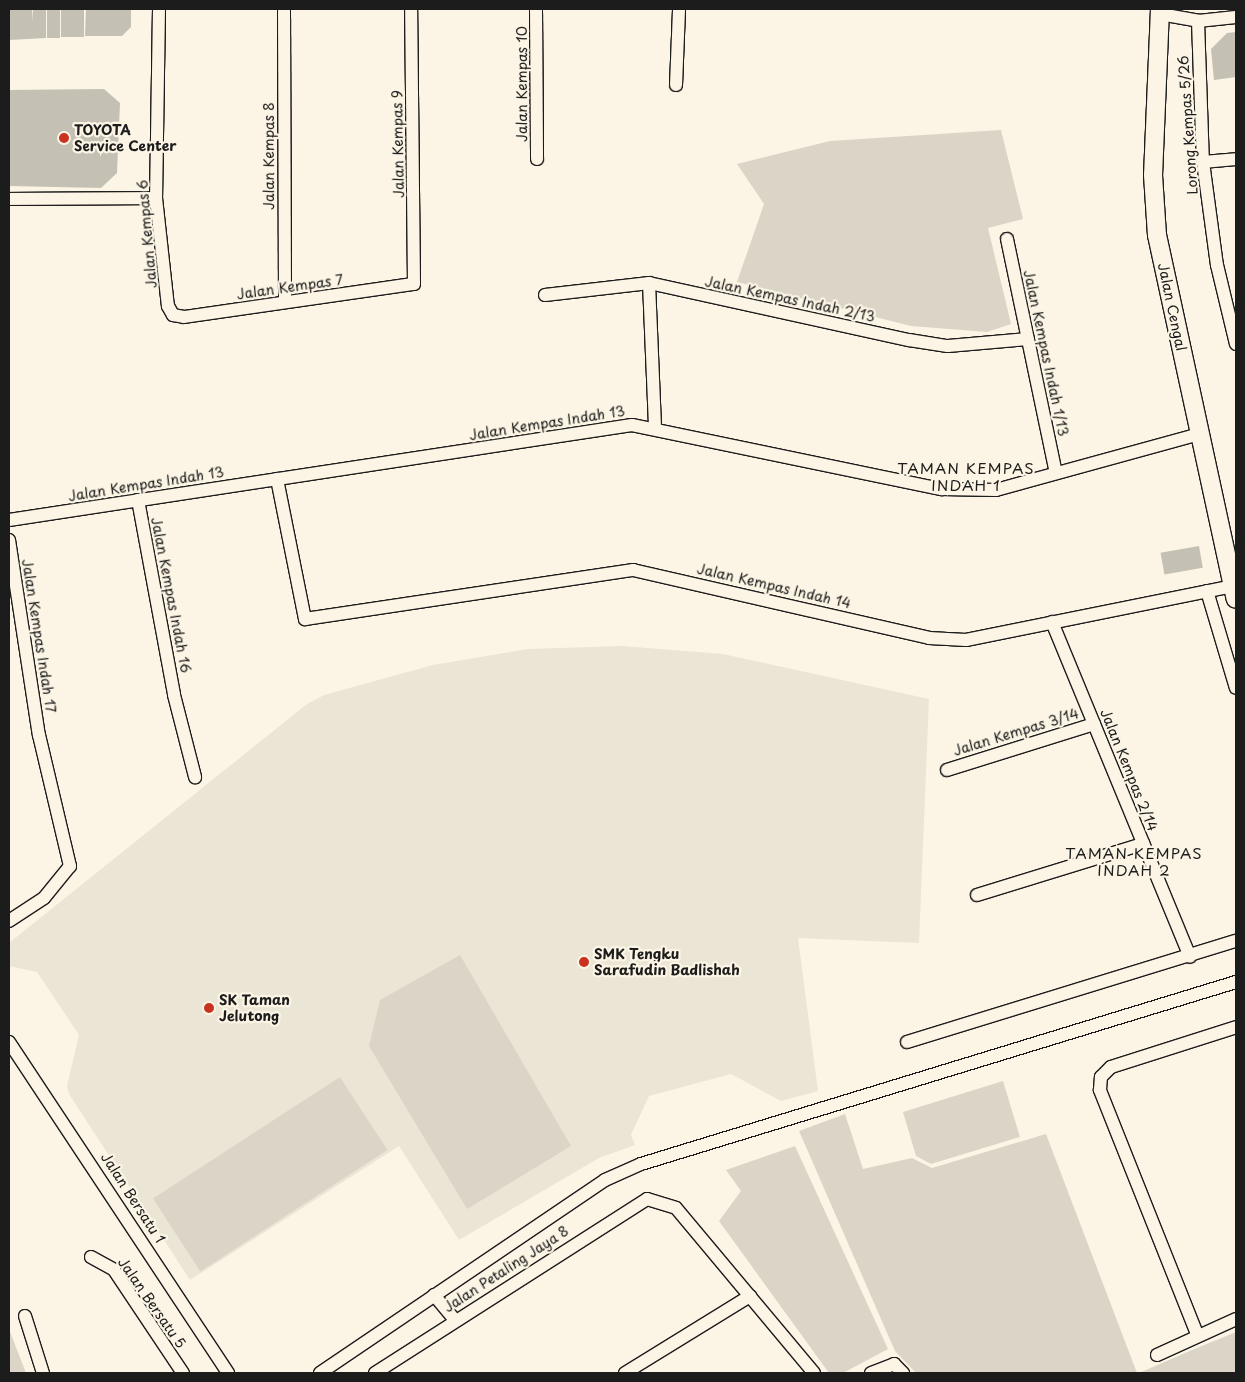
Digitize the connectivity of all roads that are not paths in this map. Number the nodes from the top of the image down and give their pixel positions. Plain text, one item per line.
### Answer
1 (159, 9) edge
2 (284, 9) edge
3 (411, 9) edge
4 (536, 9) edge
5 (679, 9) edge
6 (1160, 12) edge
7 (1236, 16) edge
8 (1198, 21) junction
9 (676, 85) dead end
10 (537, 158) dead end
11 (1236, 159) edge
12 (1203, 162) junction
13 (156, 198) junction
14 (9, 199) edge
15 (1007, 239) dead end
16 (416, 278) joint
17 (649, 283) junction
18 (545, 295) dead end
19 (285, 302) junction
20 (168, 306) joint
21 (1028, 339) junction
22 (1236, 344) edge
23 (655, 428) junction
24 (1200, 434) junction
25 (1056, 473) junction
26 (277, 479) junction
27 (138, 500) junction
28 (9, 520) edge
29 (9, 540) edge
30 (1207, 591) junction
31 (1235, 593) edge
32 (1052, 622) junction
33 (1236, 688) edge
34 (1094, 724) junction
35 (947, 770) dead end
36 (195, 777) dead end
37 (1143, 844) junction
38 (977, 896) dead end
39 (9, 921) edge
40 (1236, 941) edge
41 (1190, 957) junction
42 (1236, 982) edge
43 (1236, 1027) edge
44 (9, 1042) edge
45 (907, 1042) dead end
46 (92, 1257) dead end
47 (434, 1295) junction
48 (750, 1296) junction
49 (25, 1316) dead end
50 (1236, 1319) edge
51 (454, 1320) junction
52 (1197, 1334) junction
53 (1157, 1356) dead end
54 (43, 1373) edge
55 (183, 1373) edge
56 (228, 1373) edge
57 (320, 1373) edge
58 (375, 1373) edge
59 (625, 1373) edge
60 (814, 1373) edge
61 (871, 1373) edge
62 (903, 1373) edge

1 - 13 street, Jalan Kempas 6
2 - 19 street, Jalan Kempas 8
3 - 16 street, Jalan Kempas 9
4 - 10 street, Jalan Kempas 10
5 - 9 street
6 - 8 street
6 - 24 street, Jalan Cengal
7 - 8 street
8 - 12 street, Lorong Kempas 5/26
11 - 12 street
12 - 22 street, Lorong Kempas 5/26
13 - 14 street
13 - 20 street, Jalan Kempas 6
15 - 21 street, Jalan Kempas Indah 1/13
16 - 19 street, Jalan Kempas 7
17 - 18 street, Jalan Kempas Indah 2/13
17 - 21 street, Jalan Kempas Indah 2/13
17 - 23 street
19 - 20 street, Jalan Kempas 7
21 - 25 street, Jalan Kempas Indah 1/13
23 - 25 street, Jalan Kempas Indah 13
23 - 26 street, Jalan Kempas Indah 13
24 - 25 street, Jalan Kempas Indah 13
24 - 31 street, Jalan Cengal
26 - 27 street, Jalan Kempas Indah 13
26 - 32 street, Jalan Kempas Indah 14
27 - 28 street, Jalan Kempas Indah 13
27 - 36 street, Jalan Kempas Indah 16
29 - 39 street, Jalan Kempas Indah 17
30 - 31 street, Jalan Kempas Indah 14
30 - 32 street, Jalan Kempas Indah 14
30 - 33 street
32 - 34 street, Jalan Kempas 2/14
34 - 35 street, Jalan Kempas 3/14
34 - 37 street, Jalan Kempas 2/14
37 - 38 street
37 - 41 street, Jalan Kempas 2/14
40 - 41 street
41 - 45 street
42 - 47 street
43 - 52 street
44 - 56 street, Jalan Bersatu 1
46 - 55 street, Jalan Bersatu 5
47 - 51 street
47 - 57 street
48 - 51 street, Jalan Petaling Jaya 8
48 - 59 street
48 - 60 street
49 - 54 street
50 - 52 street
51 - 58 street, Jalan Petaling Jaya 8
52 - 53 street
61 - 62 street

